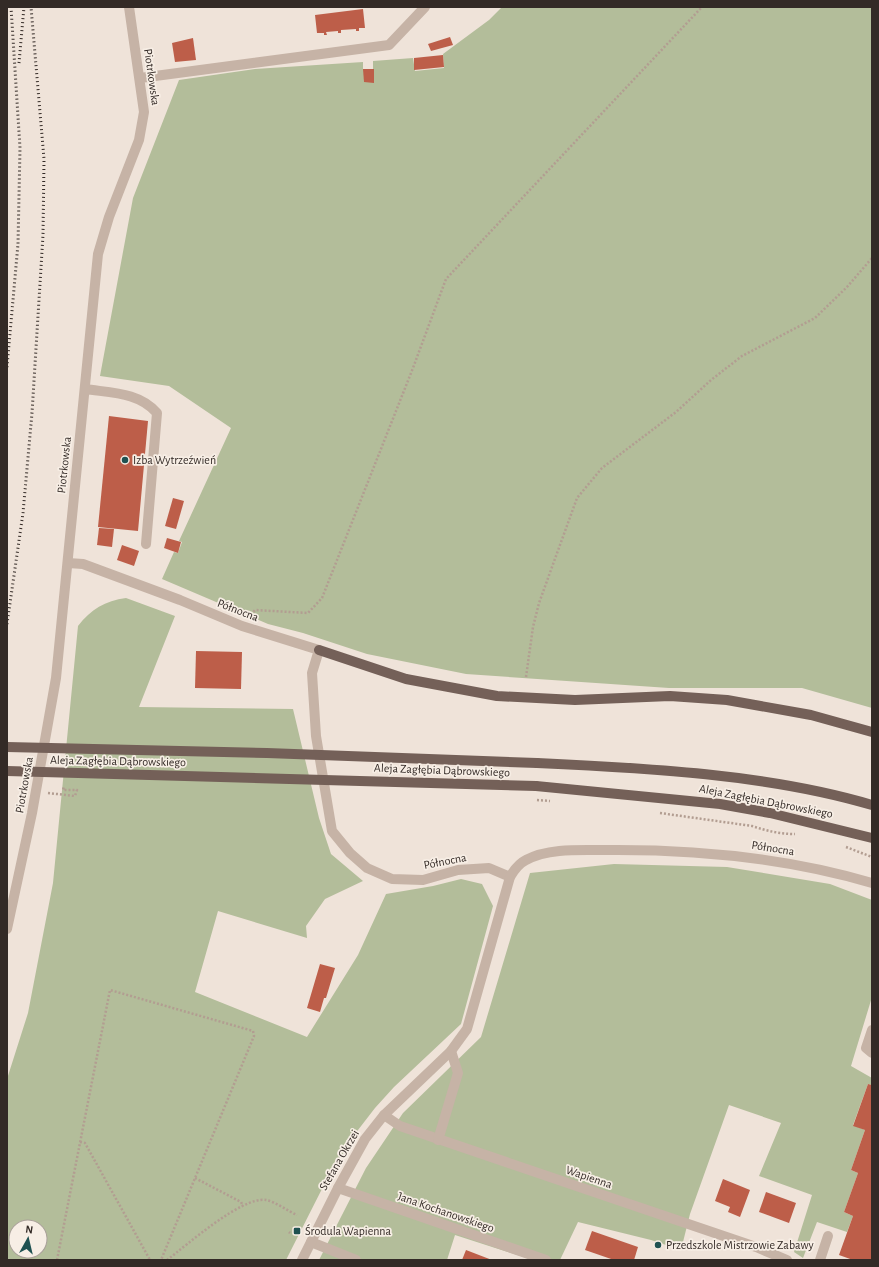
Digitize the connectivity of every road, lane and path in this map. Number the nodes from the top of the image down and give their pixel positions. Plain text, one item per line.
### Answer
1 (129, 7) edge
2 (425, 7) edge
3 (702, 7) edge
4 (140, 78) junction
5 (872, 258) edge
6 (86, 389) junction
7 (146, 544) dead end
8 (68, 563) junction
9 (242, 626) junction
10 (318, 650) junction
11 (526, 677) dead end
12 (872, 732) edge
13 (7, 747) edge
14 (7, 771) edge
15 (64, 786) dead end
16 (56, 794) dead end
17 (550, 801) dead end
18 (558, 801) dead end
19 (872, 805) edge
20 (652, 812) dead end
21 (802, 834) dead end
22 (872, 838) edge
23 (839, 844) dead end
24 (872, 857) edge
25 (510, 877) junction
26 (872, 883) edge
27 (7, 929) edge
28 (872, 1030) edge
29 (451, 1051) junction
30 (872, 1052) edge
31 (384, 1115) junction
32 (438, 1140) junction
33 (80, 1142) junction
34 (195, 1178) junction
35 (338, 1188) junction
36 (243, 1206) junction
37 (297, 1215) dead end
38 (828, 1236) dead end
39 (311, 1242) junction
40 (57, 1260) edge
41 (150, 1260) edge
42 (161, 1260) edge
43 (167, 1260) edge
44 (302, 1260) edge
45 (356, 1260) edge
46 (546, 1260) edge
47 (787, 1260) edge
48 (820, 1260) edge

1 - 4 street, Piotrkowska
2 - 4 street
3 - 9 path
4 - 6 street, Piotrkowska
5 - 11 path
6 - 7 street
6 - 8 street, Piotrkowska
8 - 9 street, Północna
8 - 27 street, Piotrkowska
9 - 10 street, Północna
10 - 12 main road
10 - 25 street, Północna
13 - 19 main road, Aleja Zagłębia Dąbrowskiego, bridge
14 - 22 main road, Aleja Zagłębia Dąbrowskiego, bridge
15 - 16 path
17 - 18 path
20 - 21 path
23 - 24 path
25 - 26 street, Północna
25 - 29 street, Stefana Okrzei
28 - 30 street
29 - 31 street, Stefana Okrzei
29 - 32 street
31 - 32 street, Wapienna
31 - 35 street, Stefana Okrzei
32 - 47 street, Wapienna
33 - 34 path
33 - 40 path
33 - 41 path
34 - 36 path
34 - 42 path
35 - 39 street, Stefana Okrzei
35 - 46 street, Jana Kochanowskiego
36 - 37 path
36 - 43 path
38 - 48 street
39 - 44 street, Stefana Okrzei
39 - 45 street

